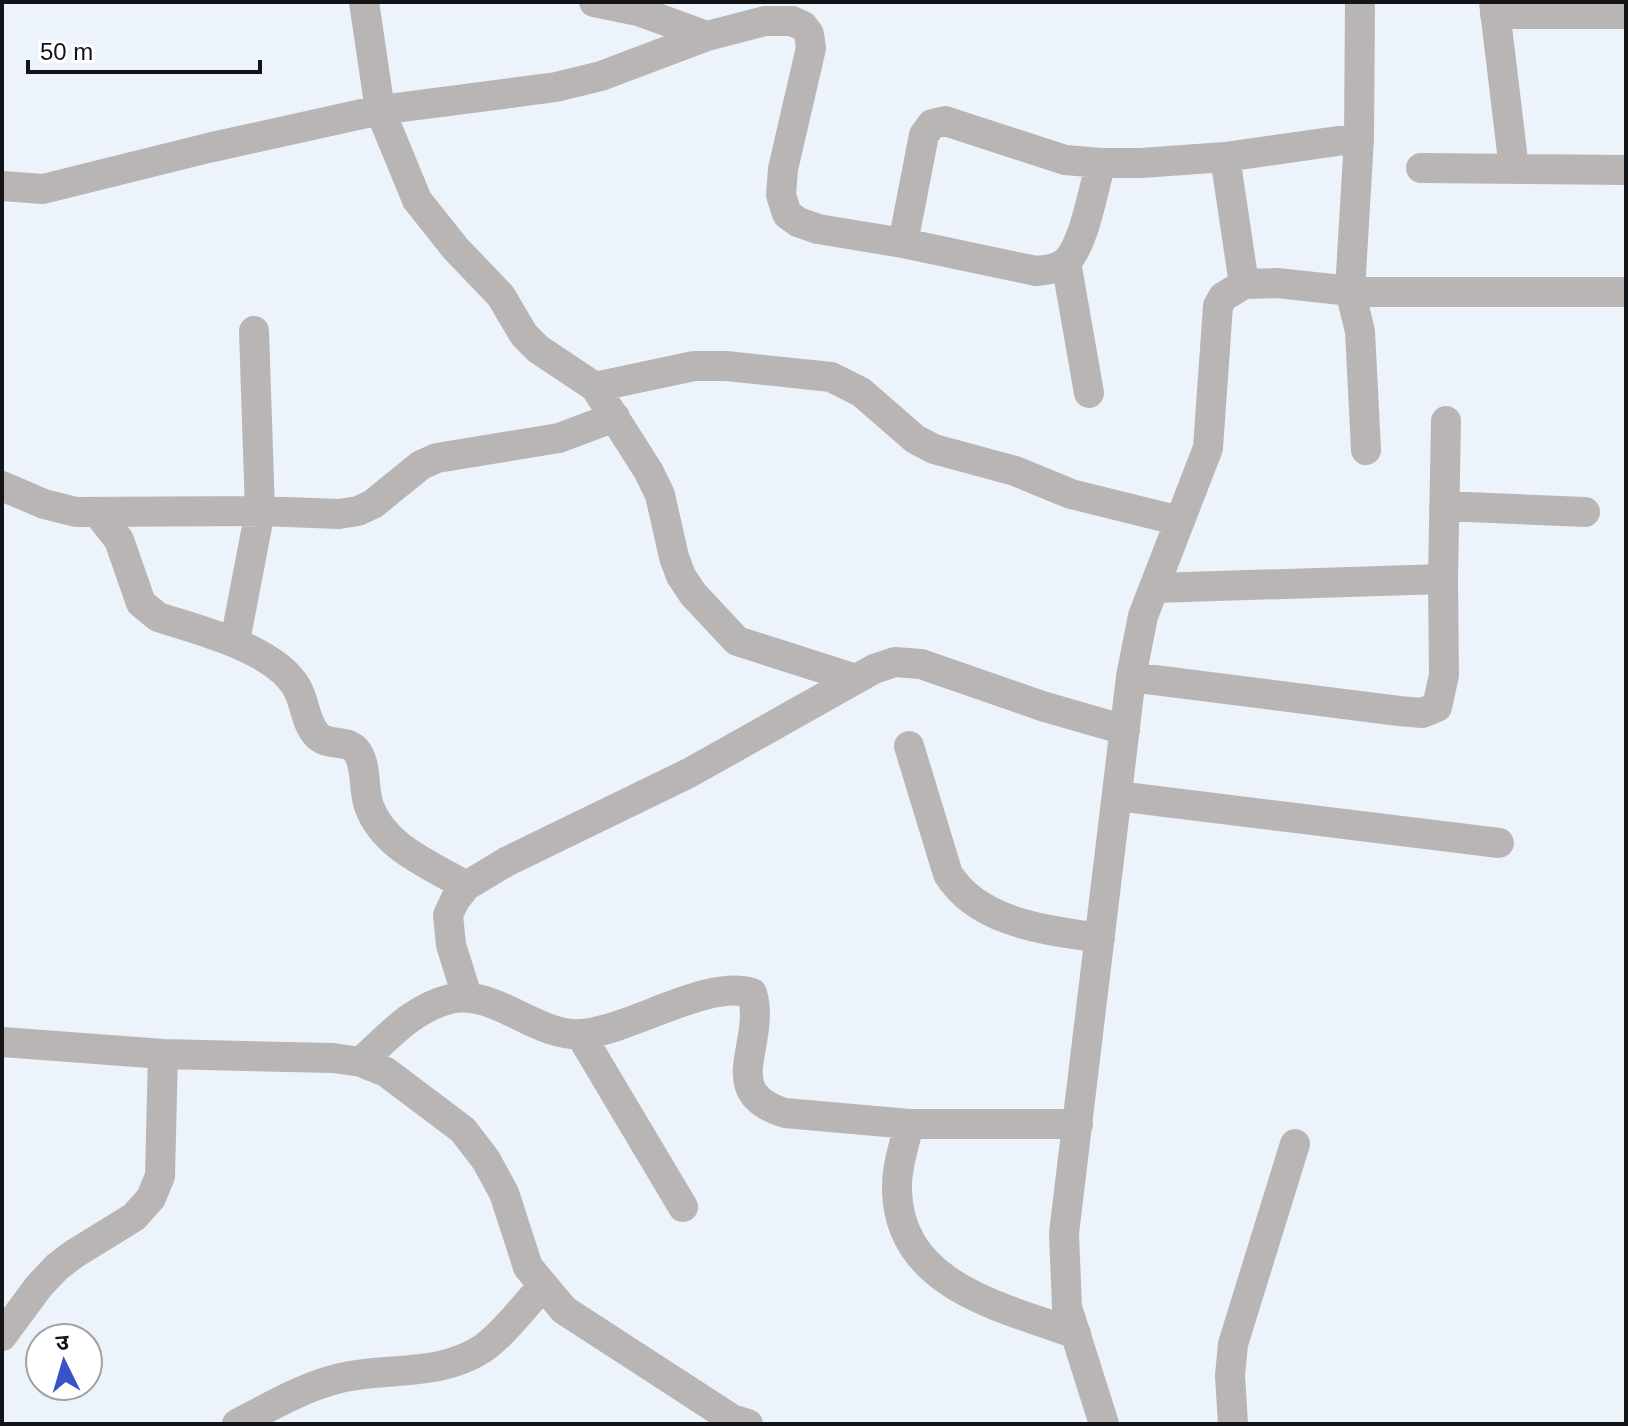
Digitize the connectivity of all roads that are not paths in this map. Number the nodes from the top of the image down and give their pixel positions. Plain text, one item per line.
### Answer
1 (364, 2) edge
2 (594, 2) edge
3 (1360, 2) edge
4 (1495, 8) edge
5 (1626, 14) edge
6 (707, 36) junction
7 (380, 110) junction
8 (1359, 138) junction
9 (1225, 157) junction
10 (1101, 163) junction
11 (1421, 168) dead end
12 (1514, 169) junction
13 (1626, 170) edge
14 (2, 186) edge
15 (903, 243) junction
16 (1066, 262) junction
17 (1244, 284) junction
18 (1363, 291) junction
19 (1626, 292) edge
20 (254, 331) dead end
21 (595, 387) junction
22 (1089, 393) dead end
23 (615, 417) junction
24 (1446, 421) dead end
25 (1366, 450) dead end
26 (2, 486) edge
27 (1444, 506) junction
28 (260, 511) junction
29 (97, 512) junction
30 (1585, 512) dead end
31 (1180, 521) junction
32 (1443, 579) junction
33 (1154, 588) junction
34 (235, 641) junction
35 (1131, 677) junction
36 (856, 679) junction
37 (1125, 730) junction
38 (909, 746) dead end
39 (1117, 796) junction
40 (1499, 843) dead end
41 (466, 886) junction
42 (1100, 938) junction
43 (467, 996) junction
44 (580, 1034) junction
45 (2, 1042) edge
46 (163, 1054) junction
47 (361, 1062) junction
48 (909, 1124) junction
49 (1078, 1124) junction
50 (1295, 1144) dead end
51 (683, 1207) dead end
52 (542, 1287) junction
53 (1076, 1334) junction
54 (2, 1336) edge
55 (237, 1424) edge
56 (748, 1424) edge
57 (1104, 1424) edge
58 (1233, 1424) edge

1 - 7 street
2 - 6 street
3 - 8 street
4 - 5 street
4 - 12 street
6 - 7 street
6 - 15 street
7 - 14 street
7 - 21 street
8 - 9 street
8 - 18 street
9 - 10 street
9 - 17 street
10 - 15 street
10 - 16 street
11 - 12 street
12 - 13 street
15 - 16 street
16 - 22 street
17 - 18 street
17 - 31 street
18 - 19 street
18 - 25 street
20 - 28 street
21 - 23 street
21 - 31 street
23 - 28 street
23 - 36 street
24 - 27 street
26 - 29 street
27 - 30 street
27 - 32 street
28 - 29 street
28 - 34 street
29 - 34 street
31 - 33 street
32 - 33 street
32 - 35 street
33 - 35 street
34 - 41 street
35 - 37 street
36 - 37 street
36 - 41 street
37 - 39 street
38 - 42 street
39 - 40 street
39 - 42 street
41 - 43 street
42 - 49 street
43 - 44 street
43 - 47 street
44 - 48 street
44 - 51 street
45 - 46 street
46 - 47 street
46 - 54 street
47 - 52 street
48 - 49 street
48 - 53 street
49 - 53 street
50 - 58 street
52 - 55 street
52 - 56 street
53 - 57 street

